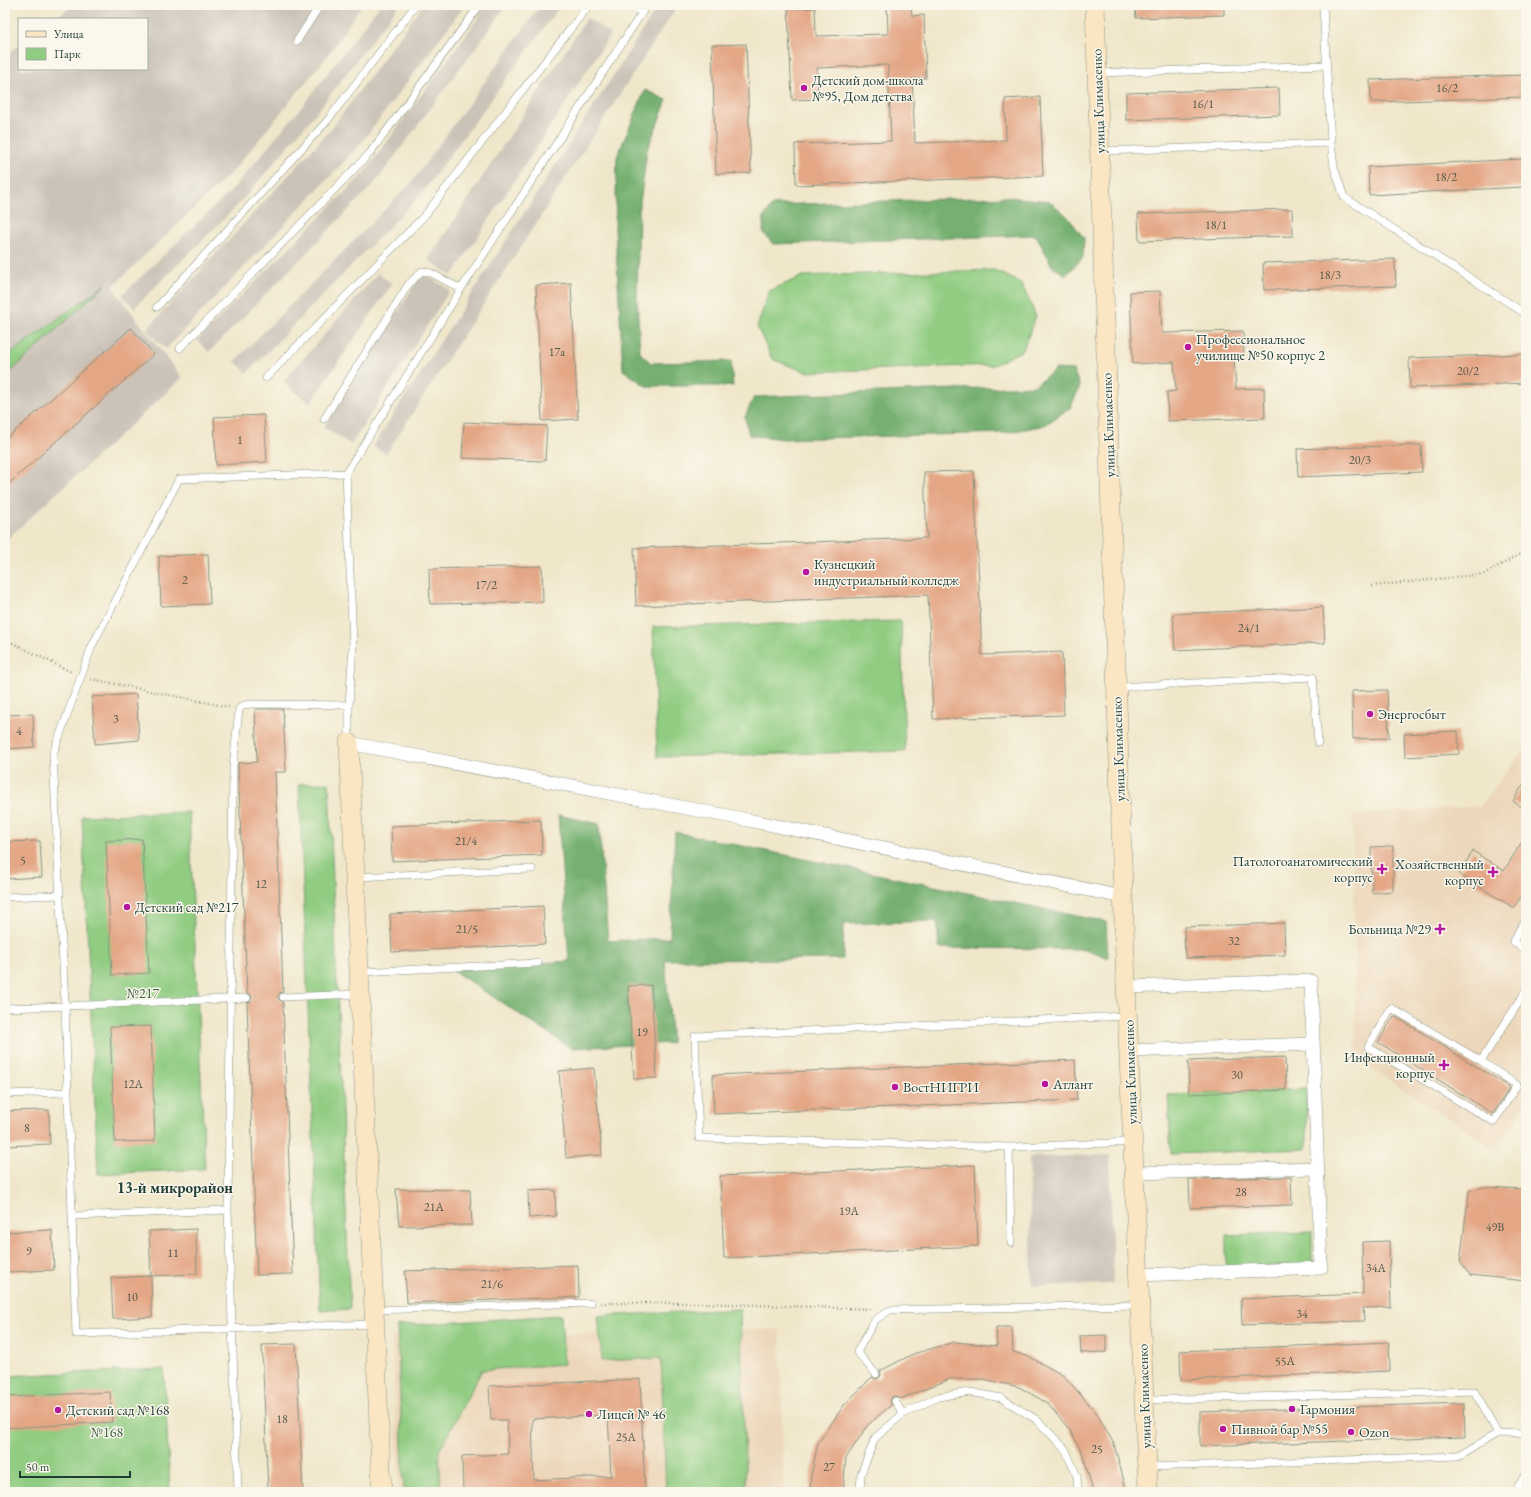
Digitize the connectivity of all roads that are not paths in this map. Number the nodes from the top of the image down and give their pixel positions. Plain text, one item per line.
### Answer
1 (320, 5) edge
2 (416, 5) edge
3 (480, 5) edge
4 (589, 5) edge
5 (628, 5) edge
6 (647, 5) edge
7 (1095, 5) edge
8 (1323, 5) edge
9 (642, 12) junction
10 (297, 41) dead end
11 (1326, 65) junction
12 (1097, 73) junction
13 (1331, 143) junction
14 (1100, 151) junction
15 (461, 289) junction
16 (156, 307) dead end
17 (1526, 314) edge
18 (180, 348) dead end
19 (266, 378) dead end
20 (324, 419) dead end
21 (346, 473) junction
22 (1116, 687) junction
23 (349, 705) junction
24 (349, 743) junction
25 (1318, 743) dead end
26 (532, 869) dead end
27 (356, 877) junction
28 (60, 895) junction
29 (5, 897) edge
30 (1123, 897) junction
31 (1526, 919) edge
32 (1526, 950) edge
33 (538, 963) dead end
34 (358, 972) junction
35 (1126, 986) junction
36 (1526, 991) edge
37 (359, 994) junction
38 (283, 997) dead end
39 (231, 998) junction
40 (247, 998) dead end
41 (65, 1006) junction
42 (5, 1008) edge
43 (1127, 1016) junction
44 (1313, 1044) junction
45 (1129, 1051) junction
46 (1481, 1061) junction
47 (68, 1092) junction
48 (5, 1094) edge
49 (1133, 1142) junction
50 (1009, 1147) junction
51 (1317, 1168) junction
52 (1134, 1173) junction
53 (228, 1210) junction
54 (72, 1216) junction
55 (1011, 1243) dead end
56 (1138, 1275) junction
57 (590, 1303) road end
58 (1140, 1305) junction
59 (374, 1317) junction
60 (232, 1330) junction
61 (876, 1374) dead end
62 (1144, 1400) junction
63 (895, 1401) dead end
64 (903, 1414) junction
65 (1498, 1433) junction
66 (1526, 1434) edge
67 (1146, 1467) junction
68 (1526, 1473) edge
69 (238, 1492) edge
70 (382, 1492) edge
71 (860, 1492) edge
72 (1078, 1492) edge
73 (1148, 1492) edge
74 (1514, 1492) edge

1 - 10 lane
2 - 16 lane
3 - 18 lane
4 - 19 lane
5 - 9 lane
6 - 9 lane
7 - 12 street, улица Климасенко
8 - 11 lane
9 - 15 lane
11 - 12 lane
11 - 13 lane
12 - 14 street, улица Климасенко
13 - 14 lane
13 - 17 lane
14 - 22 street, улица Климасенко
15 - 20 lane
15 - 21 lane
21 - 23 lane
21 - 28 lane
22 - 25 lane
22 - 30 street, улица Климасенко
23 - 24 lane
23 - 39 lane
24 - 27 street
24 - 30 street
26 - 27 lane
27 - 34 street
28 - 29 lane
28 - 41 lane
30 - 35 street, улица Климасенко
31 - 32 lane
33 - 34 lane
34 - 37 street
35 - 43 street, улица Климасенко
35 - 44 street
36 - 46 lane
37 - 38 lane
37 - 59 street
39 - 40 lane
39 - 41 lane
39 - 53 lane
41 - 42 lane
41 - 47 lane
43 - 45 street, улица Климасенко
43 - 50 lane
44 - 45 street
44 - 51 street
45 - 49 street, улица Климасенко
46 - 46 lane
47 - 48 lane
47 - 54 lane
49 - 50 lane
49 - 52 street, улица Климасенко
50 - 55 lane
51 - 52 street
51 - 56 street
52 - 56 street, улица Климасенко
53 - 54 lane
53 - 60 lane
54 - 60 lane
56 - 58 street, улица Климасенко
57 - 59 lane
58 - 61 lane
58 - 62 street, улица Климасенко
59 - 60 lane
59 - 70 street
60 - 69 lane
62 - 65 lane
62 - 67 street, улица Климасенко
63 - 64 lane
64 - 71 lane
64 - 72 lane
65 - 66 lane
65 - 67 lane
67 - 73 street, улица Климасенко
68 - 74 lane

